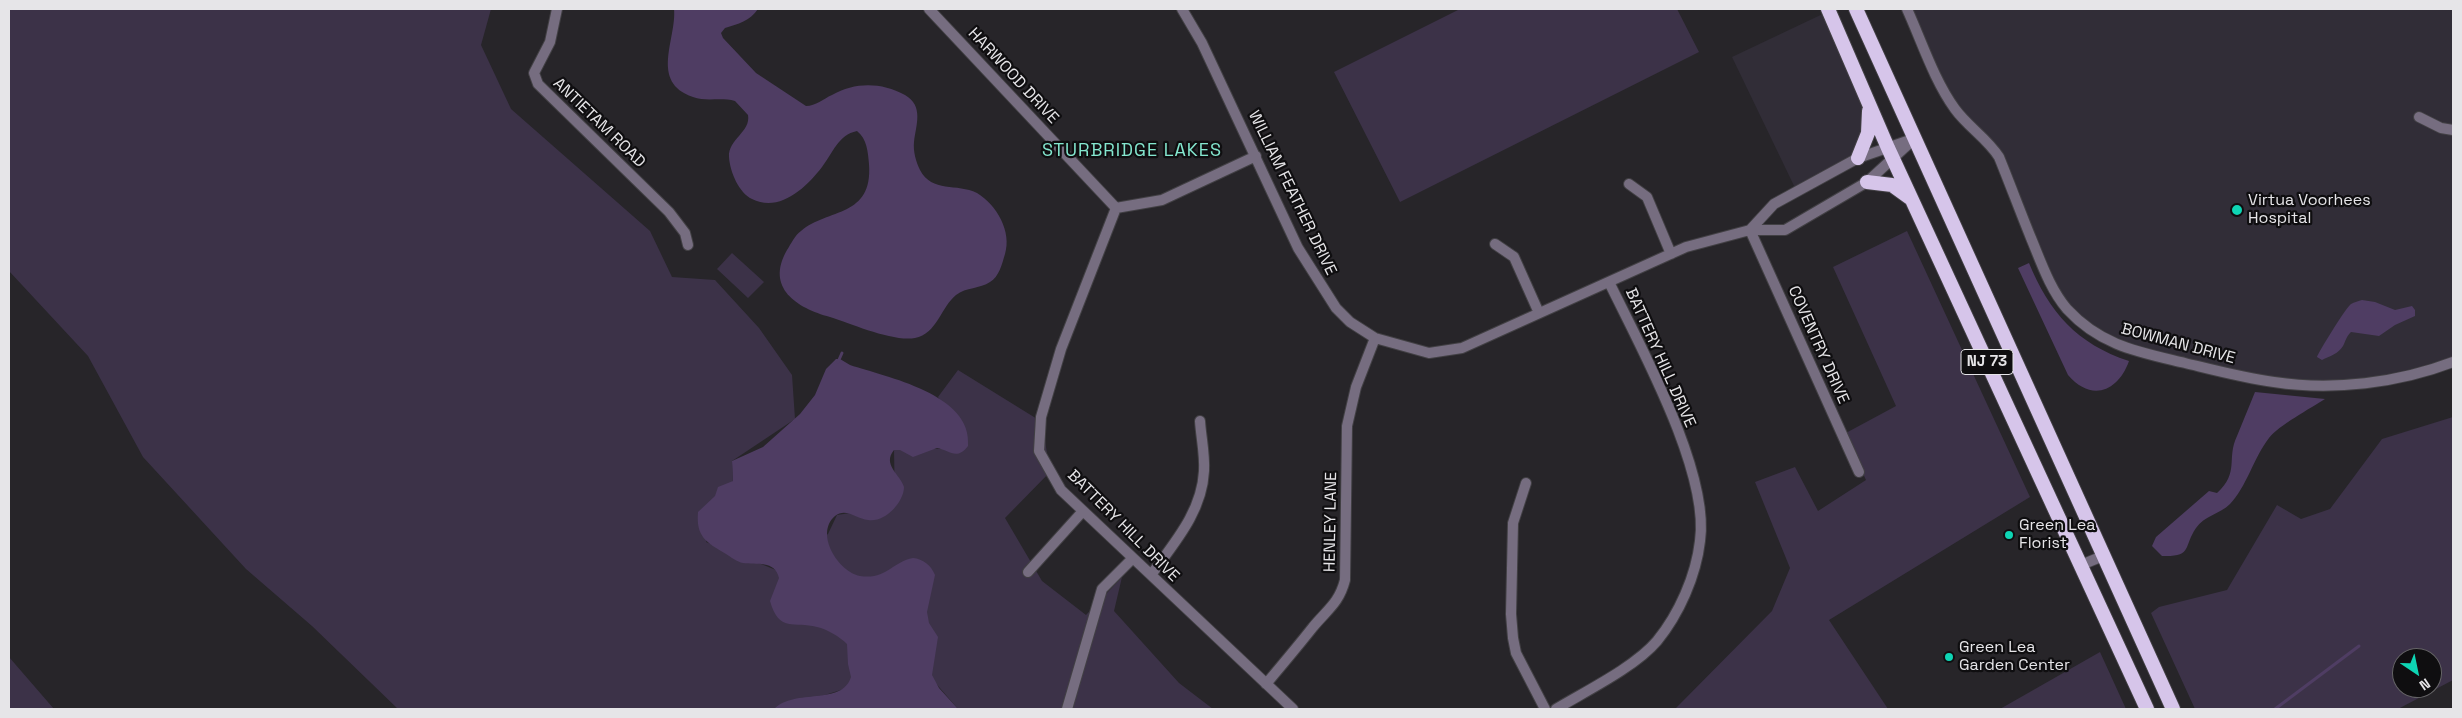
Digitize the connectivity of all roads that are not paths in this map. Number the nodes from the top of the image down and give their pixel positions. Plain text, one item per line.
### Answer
1 (557, 9) edge
2 (1182, 9) edge
3 (1828, 9) edge
4 (1856, 9) edge
5 (1907, 9) edge
6 (931, 10) edge
7 (1869, 105) junction
8 (2419, 117) dead end
9 (2453, 130) edge
10 (1914, 139) junction
11 (1891, 153) junction
12 (1256, 156) junction
13 (1858, 158) junction
14 (1868, 182) junction
15 (1629, 184) dead end
16 (1912, 200) junction
17 (1116, 208) junction
18 (1750, 230) junction
19 (1495, 244) dead end
20 (688, 245) dead end
21 (1671, 254) junction
22 (1609, 282) junction
23 (1539, 313) junction
24 (1375, 338) junction
25 (2453, 362) edge
26 (1200, 421) dead end
27 (1859, 472) dead end
28 (1526, 483) dead end
29 (1083, 511) junction
30 (2103, 556) junction
31 (1132, 558) junction
32 (2081, 565) junction
33 (1028, 572) dead end
34 (1151, 575) junction
35 (1266, 684) junction
36 (1067, 709) edge
37 (1293, 709) edge
38 (1545, 709) edge
39 (1556, 709) edge
40 (2147, 709) edge
41 (2173, 709) edge

1 - 20 street, ANTIETAM ROAD
2 - 12 street, WILLIAM FEATHER DRIVE
3 - 7 highway, NJ 73
4 - 10 highway, NJ 73
5 - 25 street, BOWMAN DRIVE
6 - 17 street, HARWOOD DRIVE
7 - 11 highway, NJ 73
7 - 13 highway
8 - 9 street
10 - 11 street, WILLIAM FEATHER DRIVE
10 - 30 highway, NJ 73
11 - 13 street, WILLIAM FEATHER DRIVE
11 - 14 street, WILLIAM FEATHER DRIVE
11 - 16 highway, NJ 73
12 - 17 street
12 - 24 street, WILLIAM FEATHER DRIVE
13 - 18 street, WILLIAM FEATHER DRIVE
14 - 16 highway
14 - 18 street, WILLIAM FEATHER DRIVE
15 - 21 street
16 - 32 highway, NJ 73
17 - 29 street, BATTERY HILL DRIVE
18 - 21 street, WILLIAM FEATHER DRIVE
18 - 27 street, COVENTRY DRIVE
19 - 23 street
21 - 22 street, WILLIAM FEATHER DRIVE
22 - 23 street, WILLIAM FEATHER DRIVE
22 - 39 street, BATTERY HILL DRIVE
23 - 24 street, WILLIAM FEATHER DRIVE
24 - 35 street, HENLEY LANE
26 - 34 street
28 - 38 street
29 - 31 street, BATTERY HILL DRIVE
29 - 33 street
30 - 32 street
30 - 41 highway, NJ 73
31 - 34 street, BATTERY HILL DRIVE
31 - 36 street
32 - 40 highway, NJ 73
34 - 35 street, BATTERY HILL DRIVE
35 - 37 street, BATTERY HILL DRIVE

